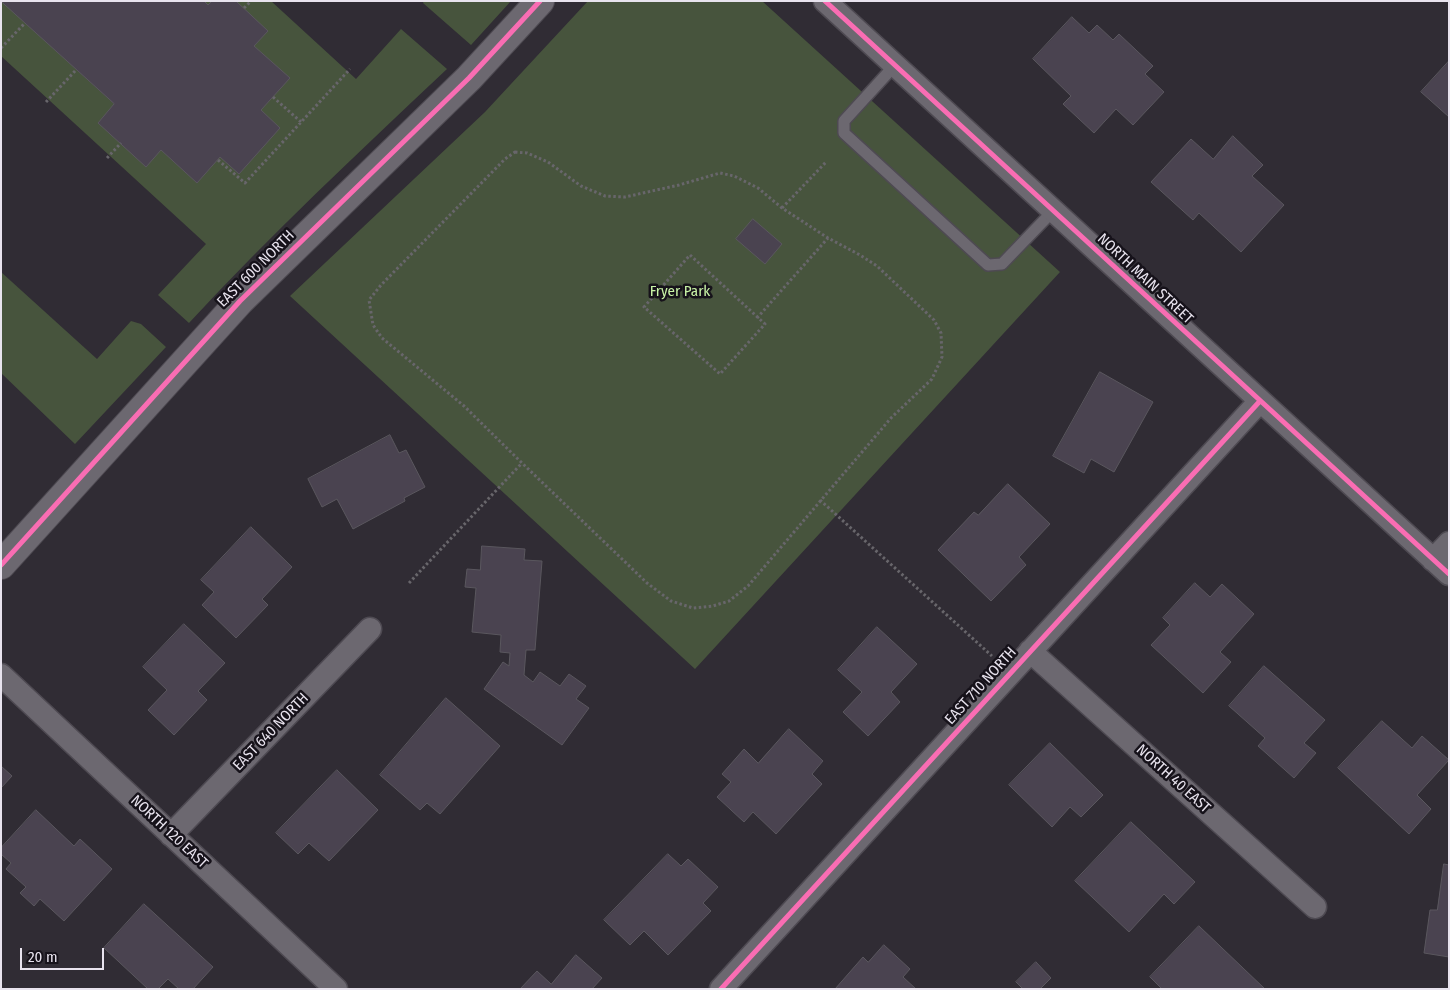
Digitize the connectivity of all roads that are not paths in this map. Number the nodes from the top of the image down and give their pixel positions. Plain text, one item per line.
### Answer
1 (540, 1) edge
2 (825, 1) edge
3 (895, 65) junction
4 (1053, 211) junction
5 (1260, 401) junction
6 (1449, 543) edge
7 (1, 565) edge
8 (1441, 567) edge
9 (370, 628) dead end
10 (1030, 651) junction
11 (1, 675) edge
12 (171, 835) junction
13 (1315, 907) dead end
14 (336, 989) edge
15 (721, 989) edge

1 - 7 street, EAST 600 NORTH
2 - 3 street, NORTH MAIN STREET
3 - 4 street, NORTH MAIN STREET
3 - 4 lane
4 - 5 street, NORTH MAIN STREET
5 - 8 street, NORTH MAIN STREET
5 - 10 street, EAST 710 NORTH
6 - 8 street
9 - 12 street, EAST 640 NORTH
10 - 13 street, NORTH 40 EAST
10 - 15 street, EAST 710 NORTH
11 - 12 street, NORTH 120 EAST
12 - 14 street, NORTH 120 EAST

